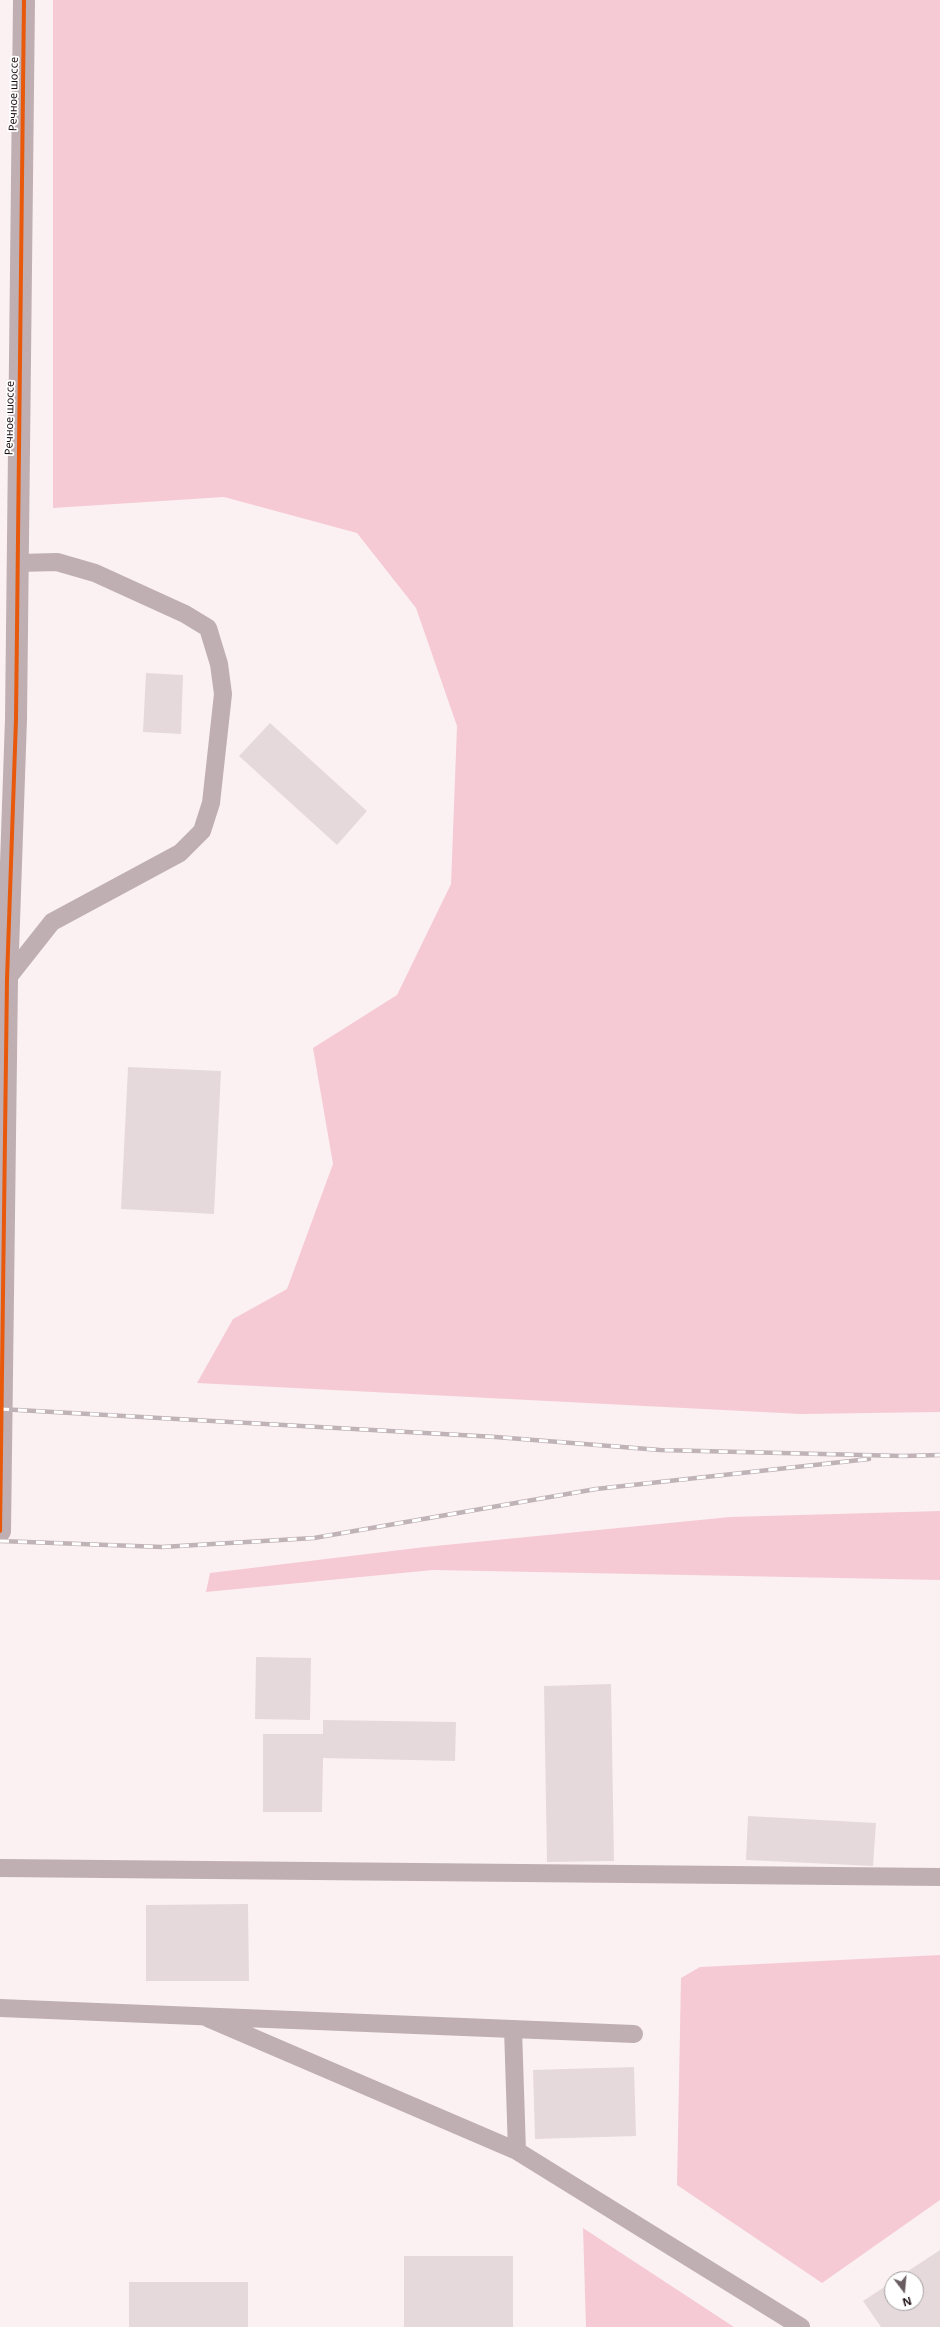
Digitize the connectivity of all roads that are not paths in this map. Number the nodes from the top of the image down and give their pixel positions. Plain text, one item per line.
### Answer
1 (24, 0) edge
2 (18, 562) junction
3 (7, 812) edge
4 (4, 975) edge
5 (0, 1531) edge
6 (0, 1868) edge
7 (940, 1877) edge
8 (0, 2008) edge
9 (205, 2017) junction
10 (513, 2029) junction
11 (634, 2034) dead end
12 (517, 2151) junction
13 (801, 2327) edge

1 - 2 street, Речное шоссе
2 - 3 street, Речное шоссе
2 - 4 lane
3 - 4 street, Речное шоссе
4 - 5 street, Речное шоссе
6 - 7 lane
8 - 9 lane
9 - 10 lane
9 - 12 lane
10 - 11 lane
10 - 12 lane
12 - 13 lane

